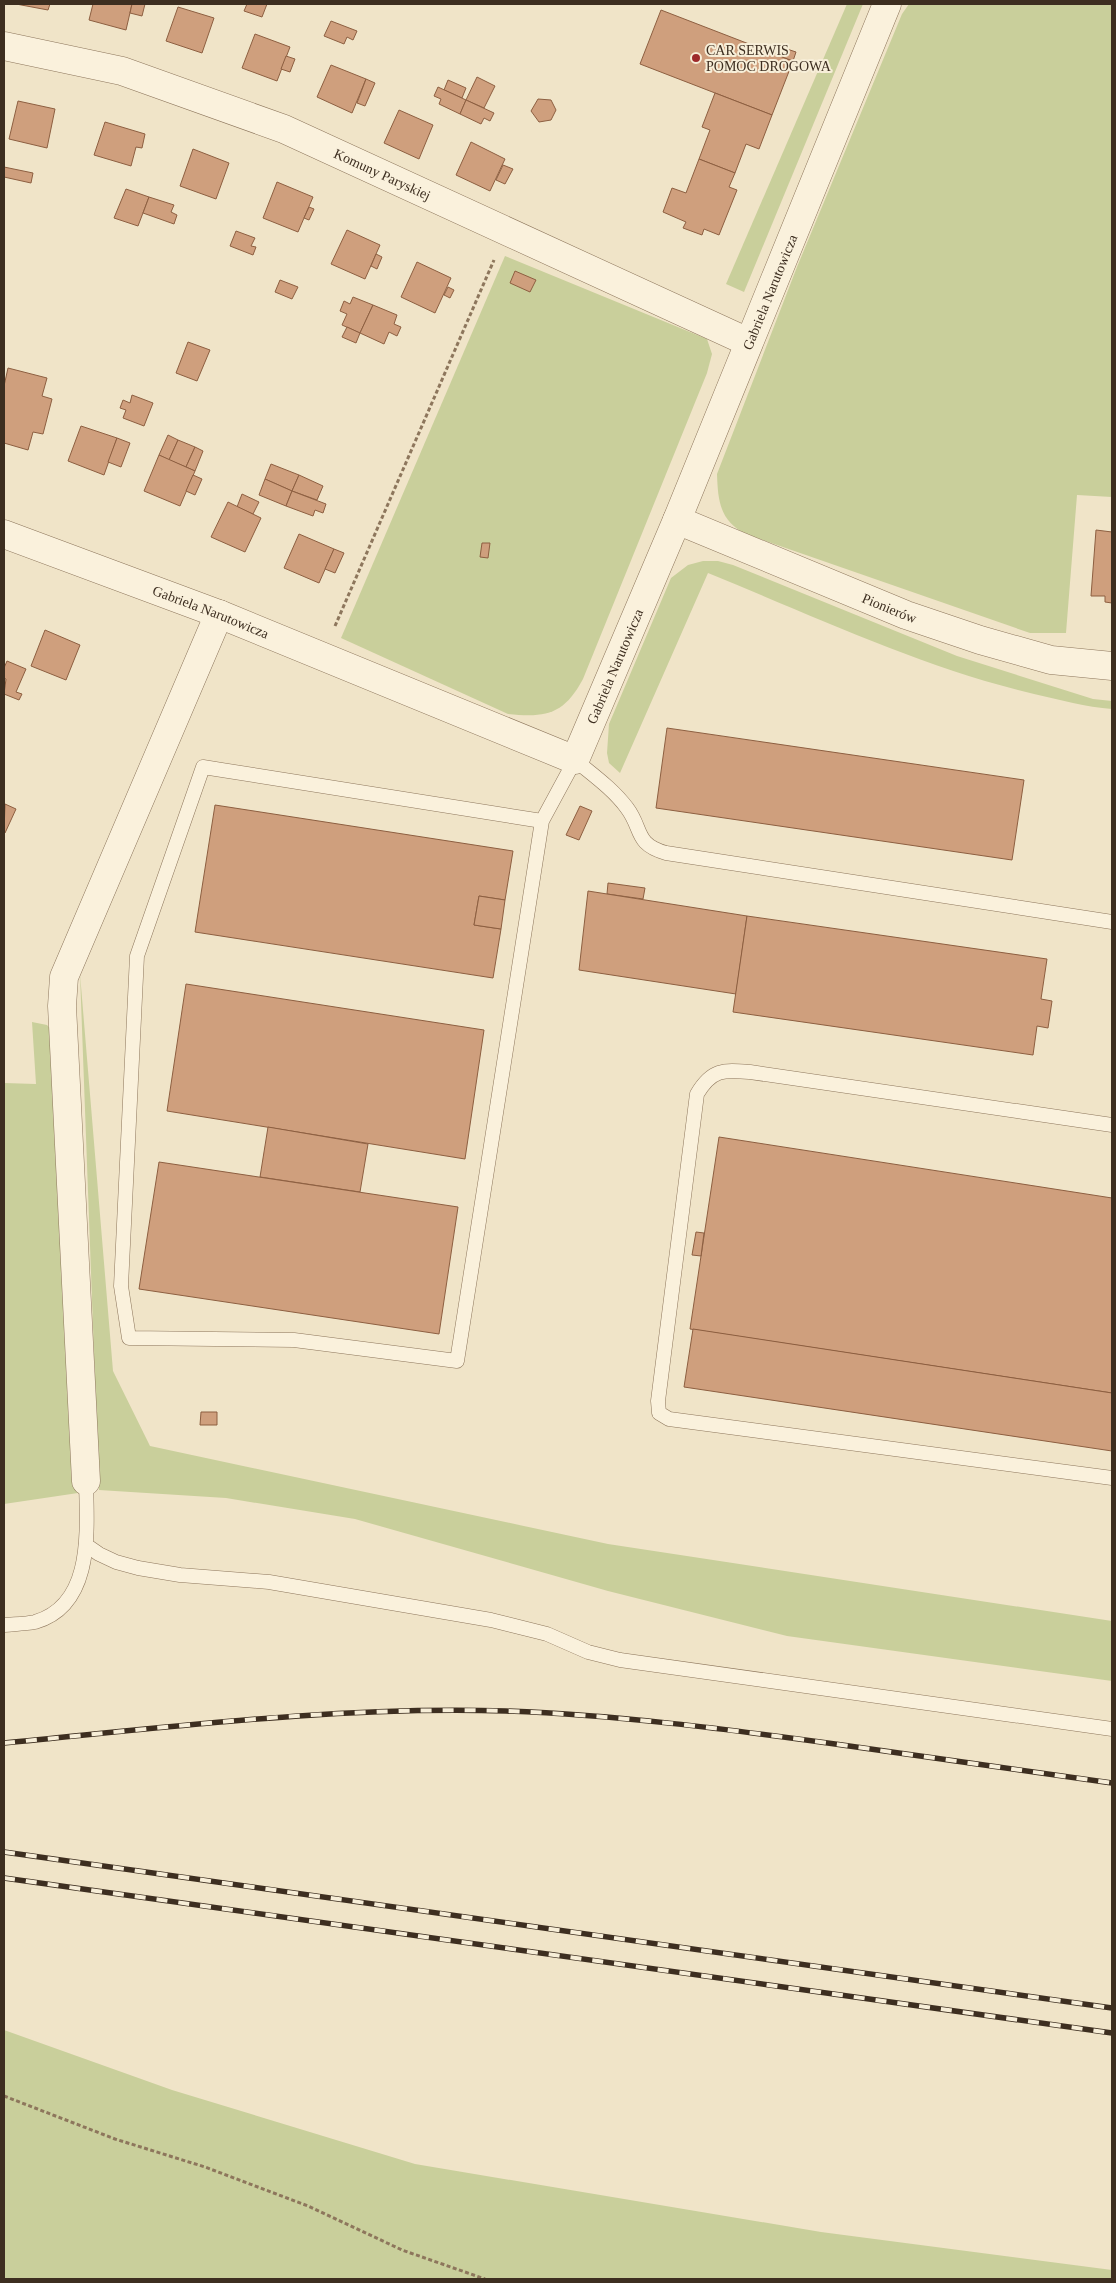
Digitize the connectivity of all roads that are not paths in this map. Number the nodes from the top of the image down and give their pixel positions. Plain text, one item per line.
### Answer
1 (887, 4) edge
2 (4, 46) edge
3 (748, 342) junction
4 (677, 520) junction
5 (4, 534) edge
6 (219, 614) junction
7 (1112, 666) edge
8 (575, 760) junction
9 (542, 821) junction
10 (1112, 922) edge
11 (1112, 1125) edge
12 (1112, 1478) edge
13 (86, 1481) joint
14 (86, 1545) junction
15 (4, 1625) edge
16 (1112, 1729) edge

1 - 3 street, Gabriela Narutowicza
2 - 3 street, Komuny Paryskiej
3 - 4 street, Gabriela Narutowicza
4 - 7 street, Pionierów
4 - 8 street, Gabriela Narutowicza
5 - 6 street, Gabriela Narutowicza
6 - 8 street, Gabriela Narutowicza
6 - 13 street
8 - 9 lane
8 - 10 lane
9 - 9 lane
11 - 12 lane
13 - 14 lane
14 - 15 lane
14 - 16 lane

